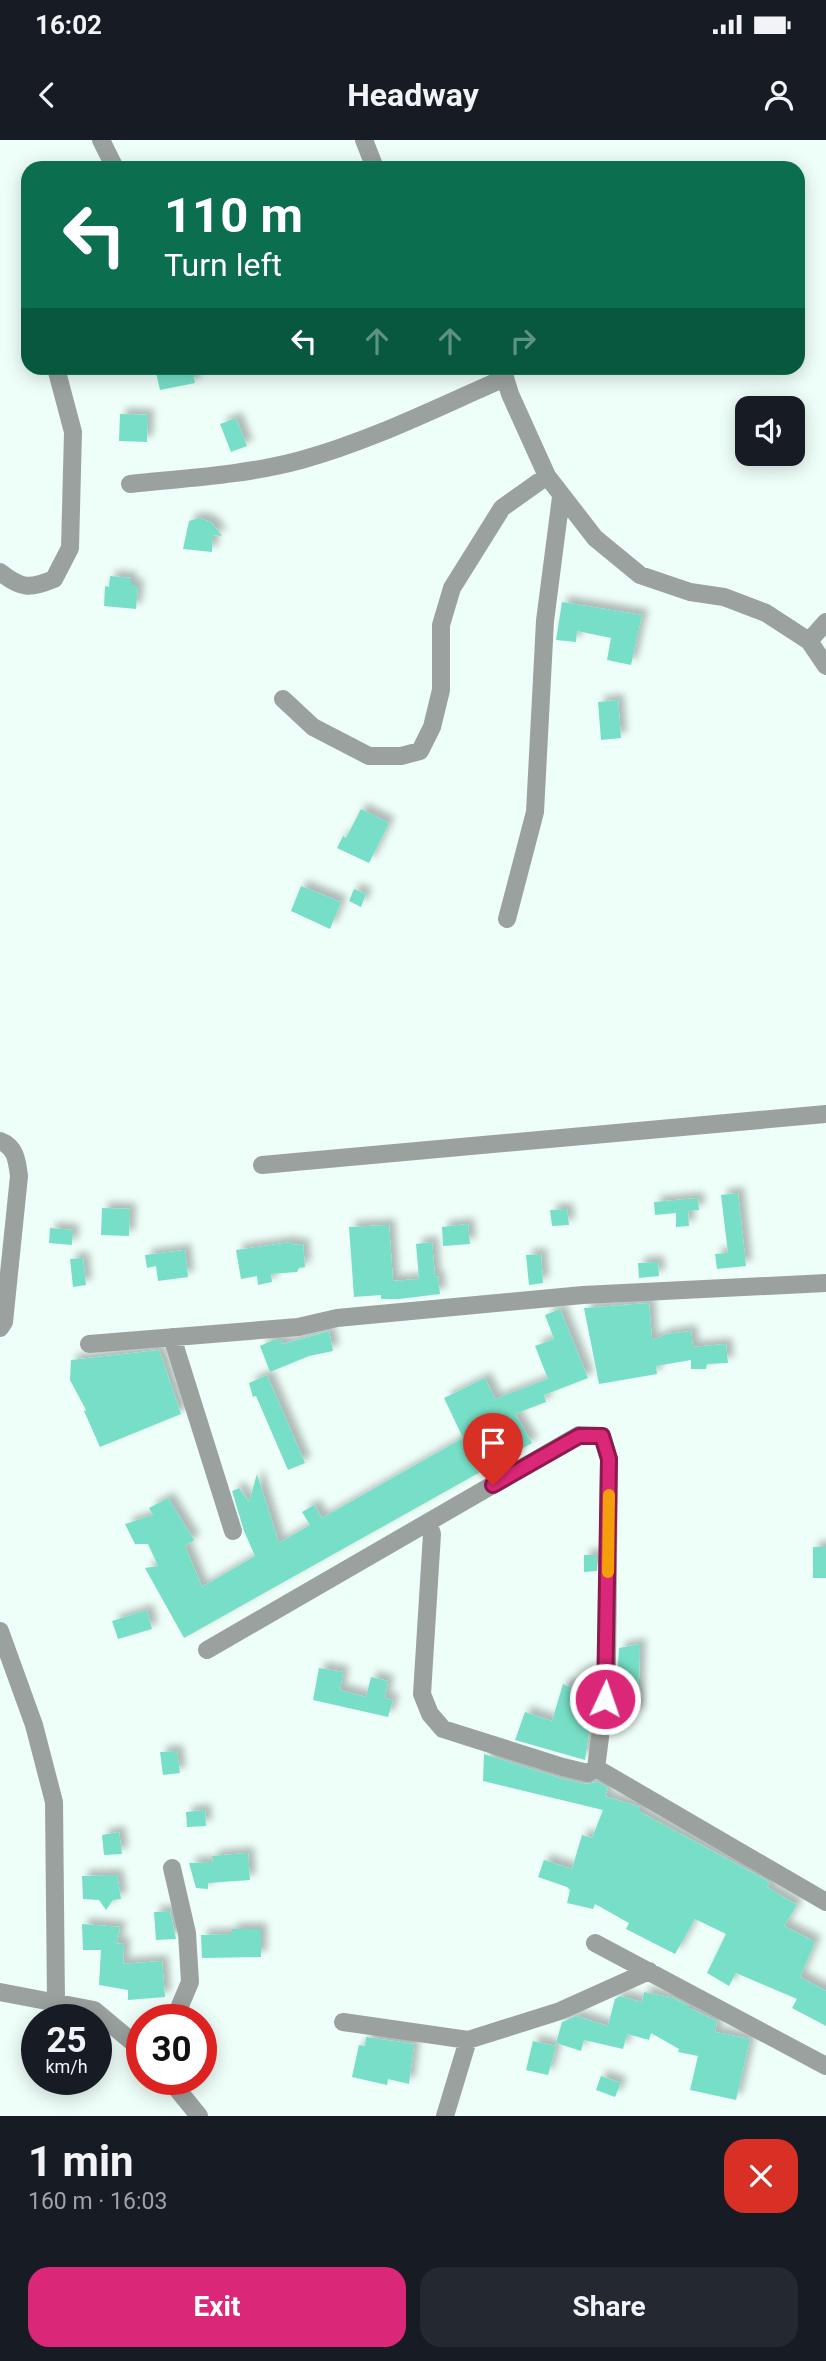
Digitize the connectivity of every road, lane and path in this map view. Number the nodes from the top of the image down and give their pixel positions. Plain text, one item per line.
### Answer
1 (101, 140) edge
2 (364, 140) edge
3 (112, 161) edge
4 (372, 161) edge
5 (58, 375) edge
6 (500, 375) edge
7 (505, 375) edge
8 (547, 476) junction
9 (131, 484) dead end
10 (561, 497) junction
11 (0, 572) edge
12 (826, 622) edge
13 (809, 641) junction
14 (826, 666) edge
15 (283, 699) dead end
16 (507, 919) dead end
17 (826, 1114) edge
18 (0, 1141) edge
19 (262, 1166) dead end
20 (826, 1283) edge
21 (0, 1328) edge
22 (172, 1338) junction
23 (89, 1344) dead end
24 (428, 1522) junction
25 (233, 1531) dead end
26 (0, 1631) edge
27 (207, 1650) dead end
28 (596, 1768) junction
29 (172, 1868) dead end
30 (826, 1902) edge
31 (595, 1943) dead end
32 (649, 1971) junction
33 (0, 1992) edge
34 (56, 2003) junction
35 (181, 2004) edge
36 (343, 2022) dead end
37 (126, 2037) edge
38 (468, 2040) junction
39 (826, 2066) edge
40 (182, 2095) edge
41 (199, 2116) edge
42 (446, 2116) edge

1 - 3 street
2 - 4 street
5 - 11 street
6 - 9 street
7 - 8 street
8 - 10 street
8 - 15 street
10 - 13 street
10 - 16 street
12 - 13 street
13 - 14 street
17 - 19 street
18 - 21 street
20 - 22 street
22 - 23 street
22 - 25 street
24 - 27 street
24 - 28 street
24 - 28 street
26 - 34 street
28 - 30 street
29 - 35 street
31 - 32 street
32 - 38 street
32 - 39 street
33 - 34 street
34 - 37 street
36 - 38 street
38 - 42 street
40 - 41 street

